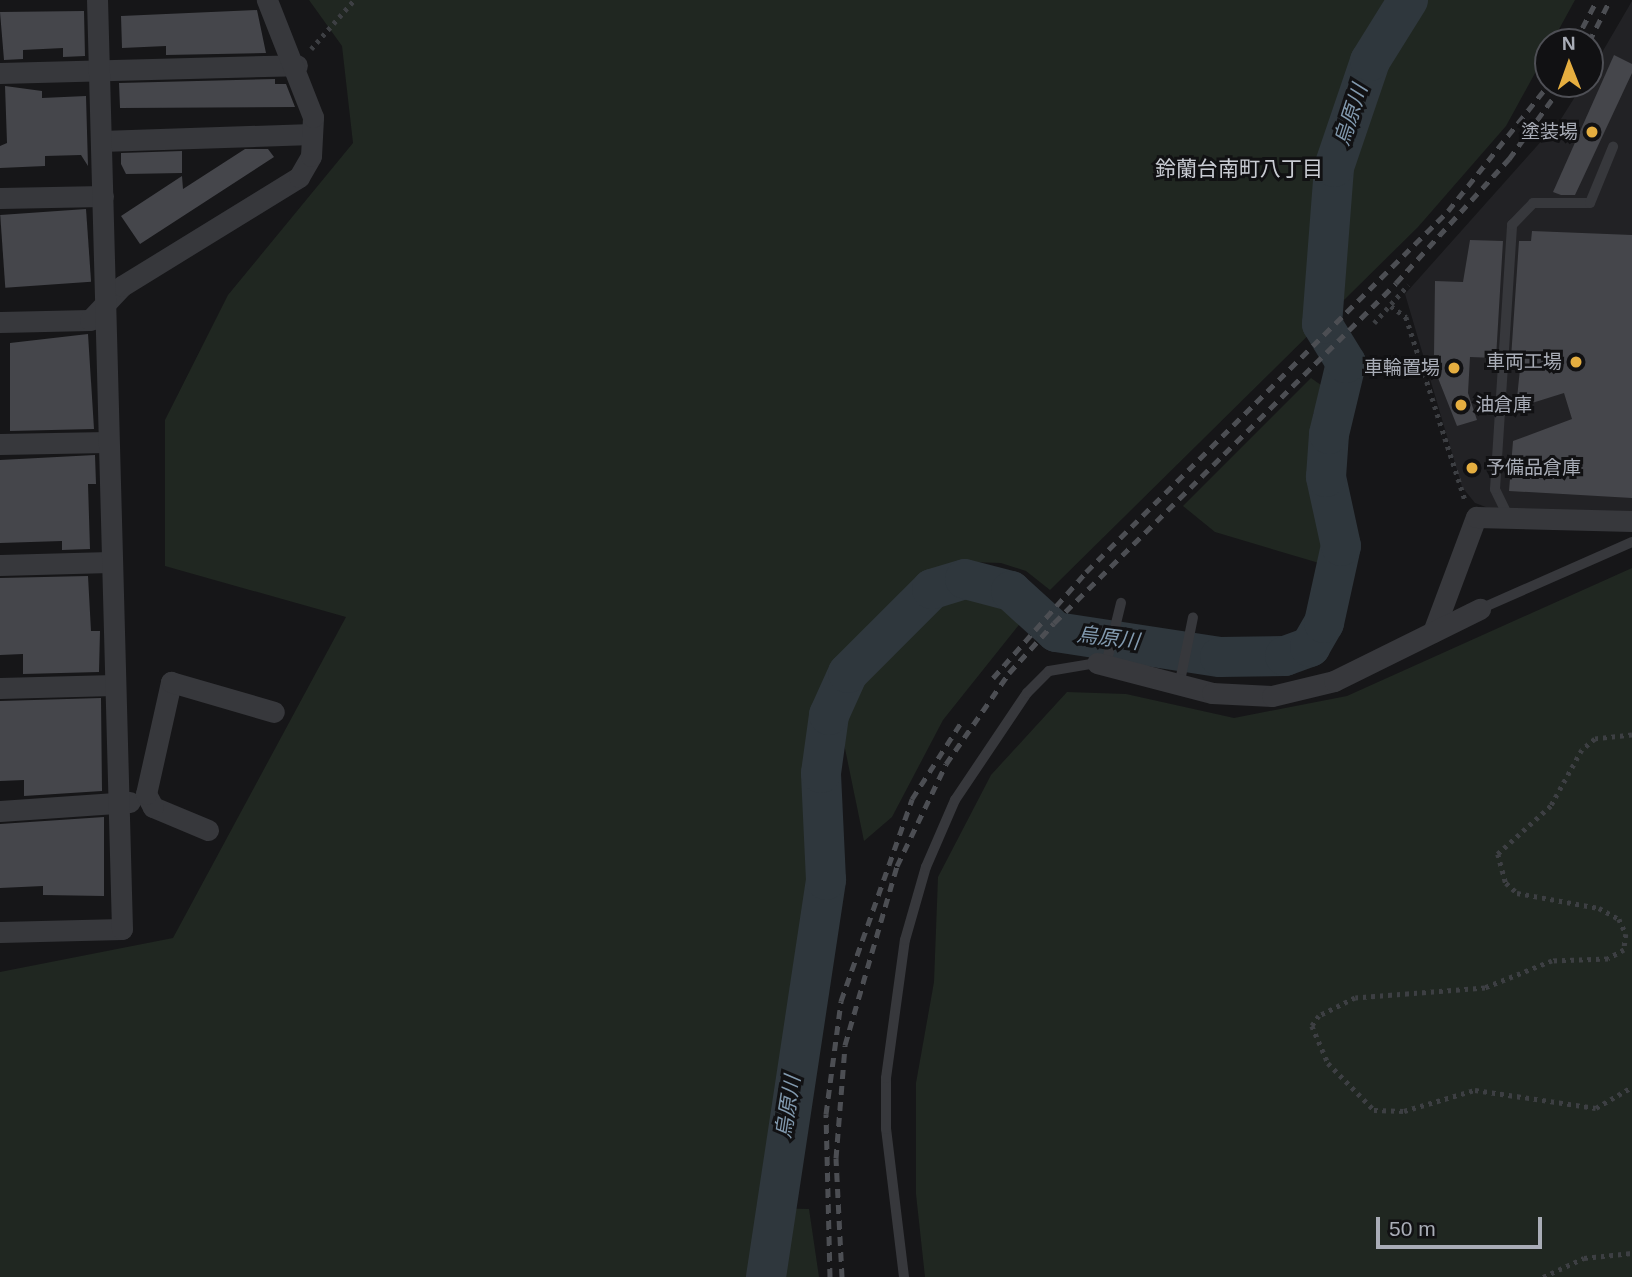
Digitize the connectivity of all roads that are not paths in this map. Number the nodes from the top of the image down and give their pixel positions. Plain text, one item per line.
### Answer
1 (97, 0) edge
2 (105, 0) edge
3 (267, 0) edge
4 (297, 65) junction
5 (99, 71) junction
6 (0, 74) edge
7 (312, 134) junction
8 (101, 141) junction
9 (1613, 147) dead end
10 (103, 195) junction
11 (0, 198) edge
12 (105, 305) junction
13 (0, 323) edge
14 (107, 442) junction
15 (0, 444) edge
16 (1509, 518) junction
17 (1632, 521) edge
18 (1632, 542) edge
19 (110, 562) junction
20 (0, 565) edge
21 (1121, 603) dead end
22 (1480, 609) joint
23 (1193, 617) dead end
24 (1433, 632) junction
25 (1104, 660) junction
26 (1180, 681) junction
27 (114, 685) junction
28 (0, 688) edge
29 (274, 712) dead end
30 (146, 794) junction
31 (118, 807) junction
32 (0, 811) edge
33 (208, 830) dead end
34 (0, 932) edge
35 (904, 1277) edge

1 - 2 street
1 - 5 street
3 - 4 street
4 - 5 street
4 - 7 street
5 - 6 street
5 - 8 street
7 - 8 street
7 - 12 street
8 - 10 street
9 - 16 lane
10 - 11 street
10 - 12 street
12 - 13 street
12 - 14 street
14 - 15 street
14 - 19 street
16 - 17 street
16 - 24 street
18 - 22 lane
19 - 20 street
19 - 27 street
21 - 25 lane
22 - 24 street
23 - 26 lane
24 - 26 street
25 - 26 street
25 - 35 lane
27 - 28 street
27 - 31 street
29 - 30 street
30 - 31 street
30 - 33 street
31 - 32 street
31 - 34 street

